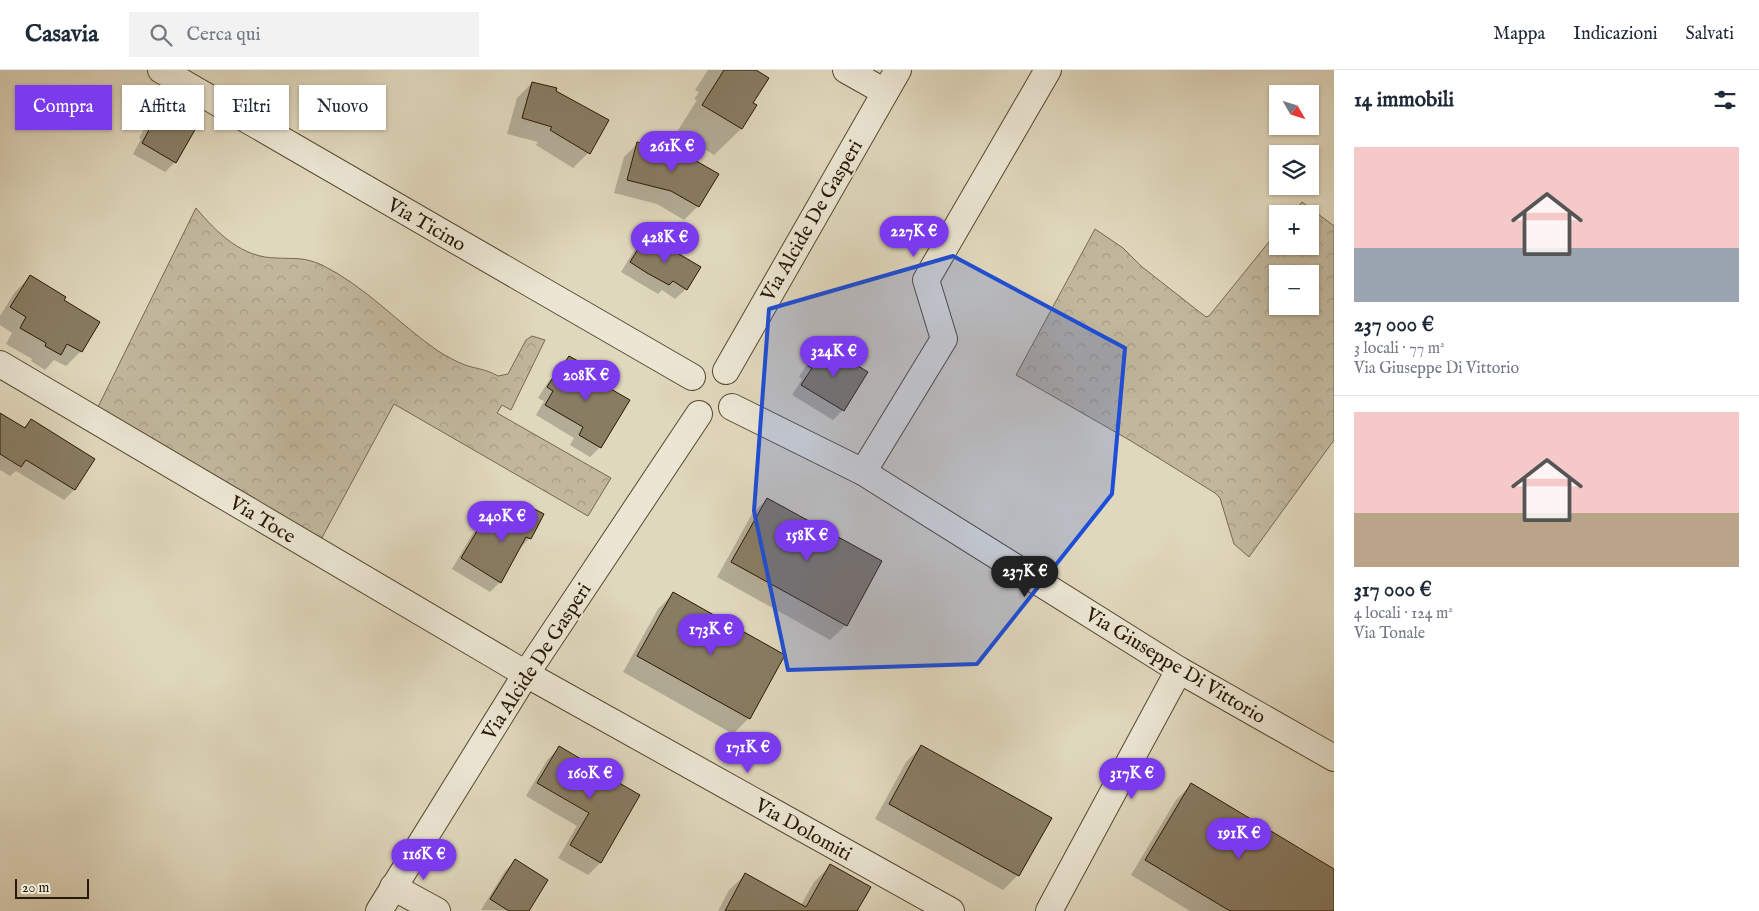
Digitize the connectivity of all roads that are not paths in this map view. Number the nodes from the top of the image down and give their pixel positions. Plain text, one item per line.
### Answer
1 (161, 70) edge
2 (846, 70) edge
3 (898, 70) edge
4 (1048, 70) edge
5 (885, 92) junction
6 (0, 364) edge
7 (726, 371) junction
8 (692, 377) junction
9 (732, 407) junction
10 (698, 414) junction
11 (864, 472) junction
12 (1179, 670) junction
13 (526, 674) junction
14 (1334, 758) edge
15 (392, 887) junction
16 (379, 911) edge
17 (437, 911) edge
18 (951, 911) edge
19 (1049, 911) edge

1 - 8 street, Via Ticino
2 - 5 street
3 - 5 street, Via Alcide De Gasperi
4 - 11 street
5 - 7 street, Via Alcide De Gasperi
6 - 13 street, Via Toce
7 - 8 street
7 - 9 street
8 - 10 street
9 - 10 street
9 - 11 street, Via Giuseppe Di Vittorio
10 - 13 street, Via Alcide De Gasperi
11 - 12 street, Via Giuseppe Di Vittorio
12 - 14 street, Via Giuseppe Di Vittorio
12 - 19 street
13 - 15 street, Via Alcide De Gasperi
13 - 18 street, Via Dolomiti
15 - 16 street, Via Alcide De Gasperi
15 - 17 street

